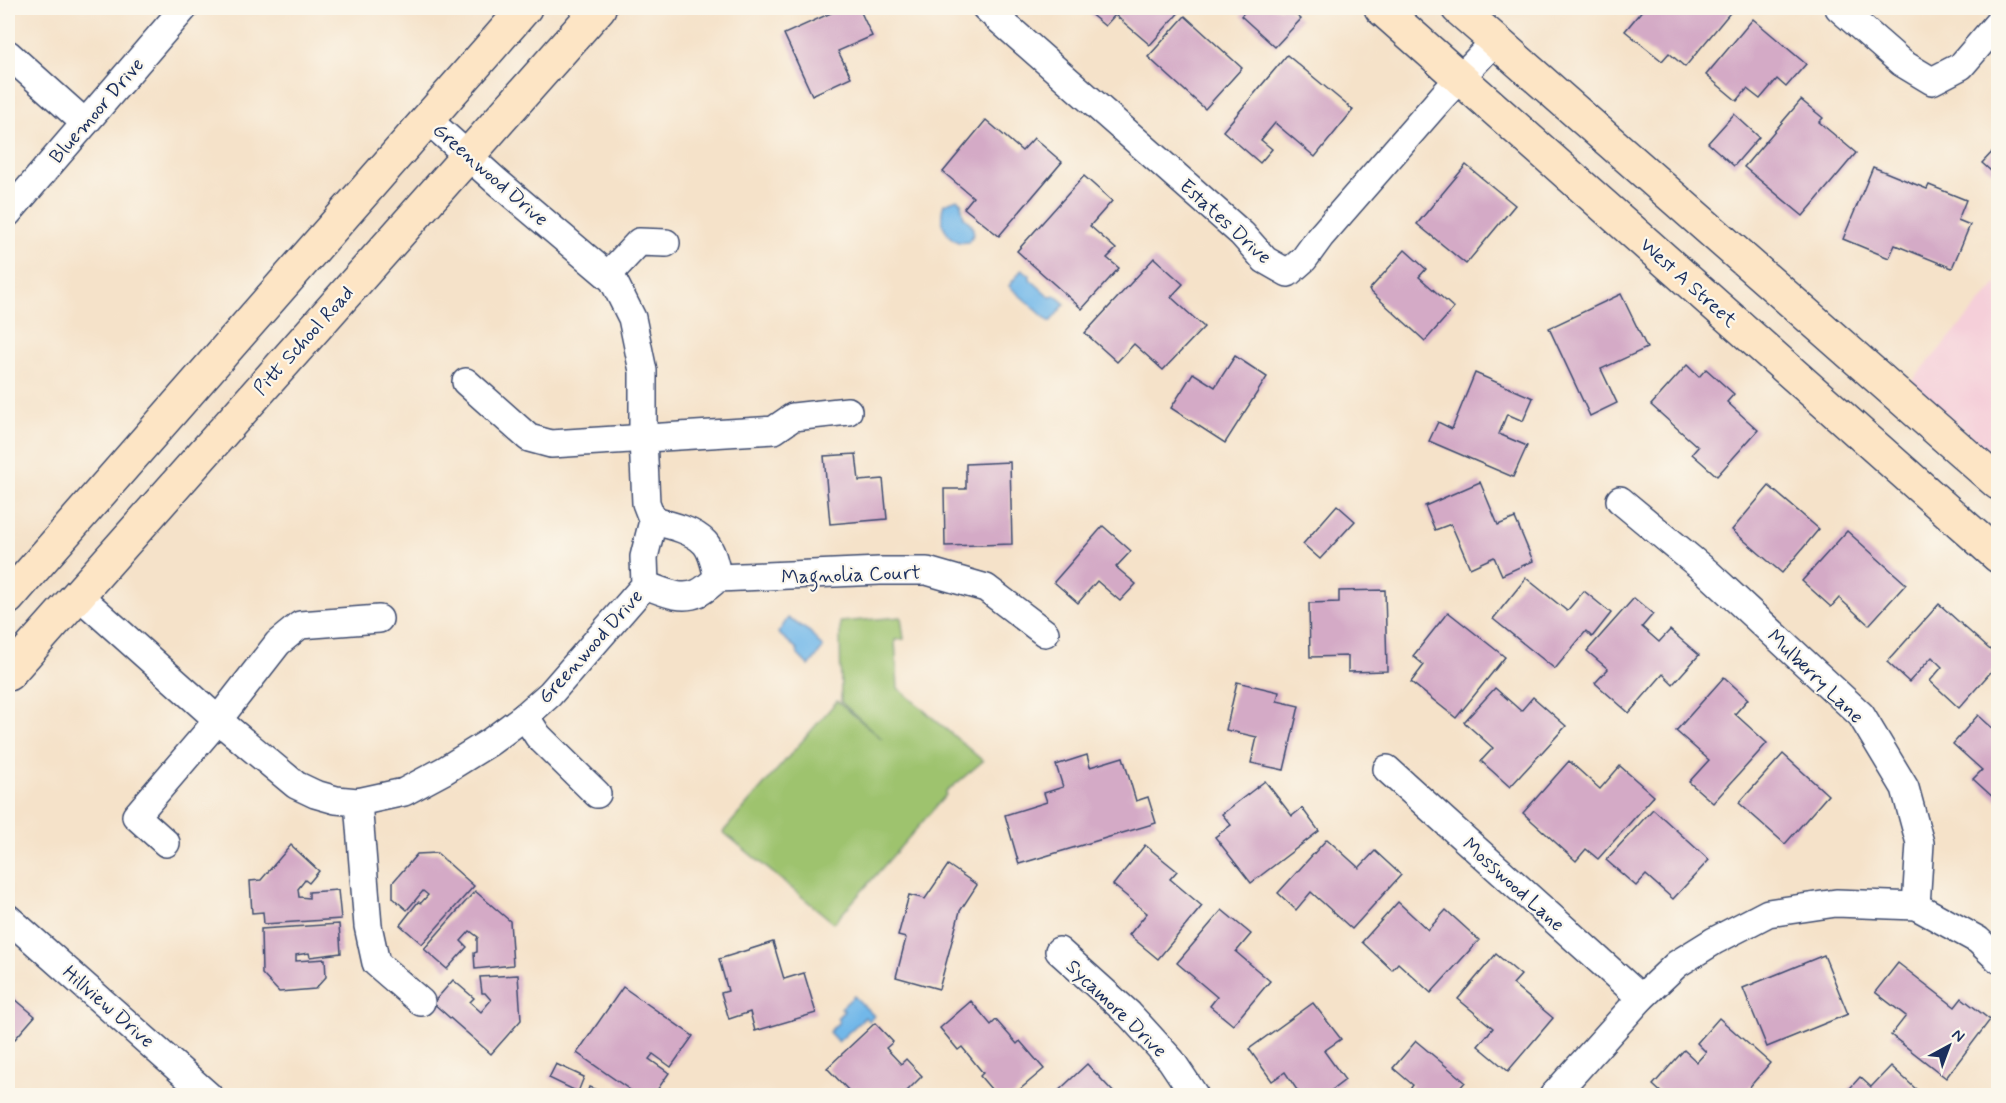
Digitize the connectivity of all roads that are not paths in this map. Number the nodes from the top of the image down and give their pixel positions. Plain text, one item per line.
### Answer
1 (184, 8) edge
2 (525, 8) edge
3 (599, 8) edge
4 (986, 8) edge
5 (1381, 8) edge
6 (1458, 8) edge
7 (1839, 8) edge
8 (1998, 23) edge
9 (1496, 40) junction
10 (8, 54) edge
11 (1460, 78) junction
12 (427, 119) junction
13 (85, 123) junction
14 (467, 154) junction
15 (8, 213) edge
16 (666, 243) dead end
17 (608, 275) junction
18 (466, 382) dead end
19 (848, 411) dead end
20 (643, 439) junction
21 (1998, 483) edge
22 (1620, 500) dead end
23 (653, 522) junction
24 (1998, 556) edge
25 (718, 578) junction
26 (645, 585) junction
27 (77, 594) junction
28 (8, 598) edge
29 (379, 619) dead end
30 (1045, 633) dead end
31 (8, 674) edge
32 (525, 716) junction
33 (218, 720) junction
34 (1387, 770) dead end
35 (597, 794) dead end
36 (358, 802) junction
37 (166, 843) dead end
38 (1916, 906) junction
39 (8, 918) edge
40 (1059, 951) dead end
41 (1998, 958) edge
42 (1641, 998) junction
43 (421, 1002) dead end
44 (209, 1095) edge
45 (1195, 1095) edge
46 (1553, 1095) edge

1 - 13 street, Bluemoor Drive
2 - 12 street
3 - 14 street, Pitt School Road
4 - 11 street, Estates Drive
5 - 11 street, West A Street
6 - 9 street
7 - 8 street
9 - 11 street, Estates Drive
9 - 21 street
10 - 13 street
11 - 24 street, West A Street
12 - 14 street, Greenwood Drive
12 - 28 street
13 - 15 street, Bluemoor Drive
14 - 17 street, Greenwood Drive
14 - 27 street, Pitt School Road
16 - 17 street
17 - 20 street, Greenwood Drive
18 - 20 street
19 - 20 street
20 - 23 street, Greenwood Drive
22 - 38 street, Mulberry Lane
23 - 25 street
23 - 26 street, Greenwood Drive
25 - 26 street
25 - 30 street, Magnolia Court
26 - 32 street, Greenwood Drive
27 - 31 street, Pitt School Road
27 - 33 street, Greenwood Drive
29 - 33 street
32 - 35 street
32 - 36 street, Greenwood Drive
33 - 36 street, Greenwood Drive
33 - 37 street
34 - 42 street, Mosswood Lane
36 - 43 street
38 - 41 street
38 - 42 street
39 - 44 street, Hillview Drive
40 - 45 street, Sycamore Drive
42 - 46 street

